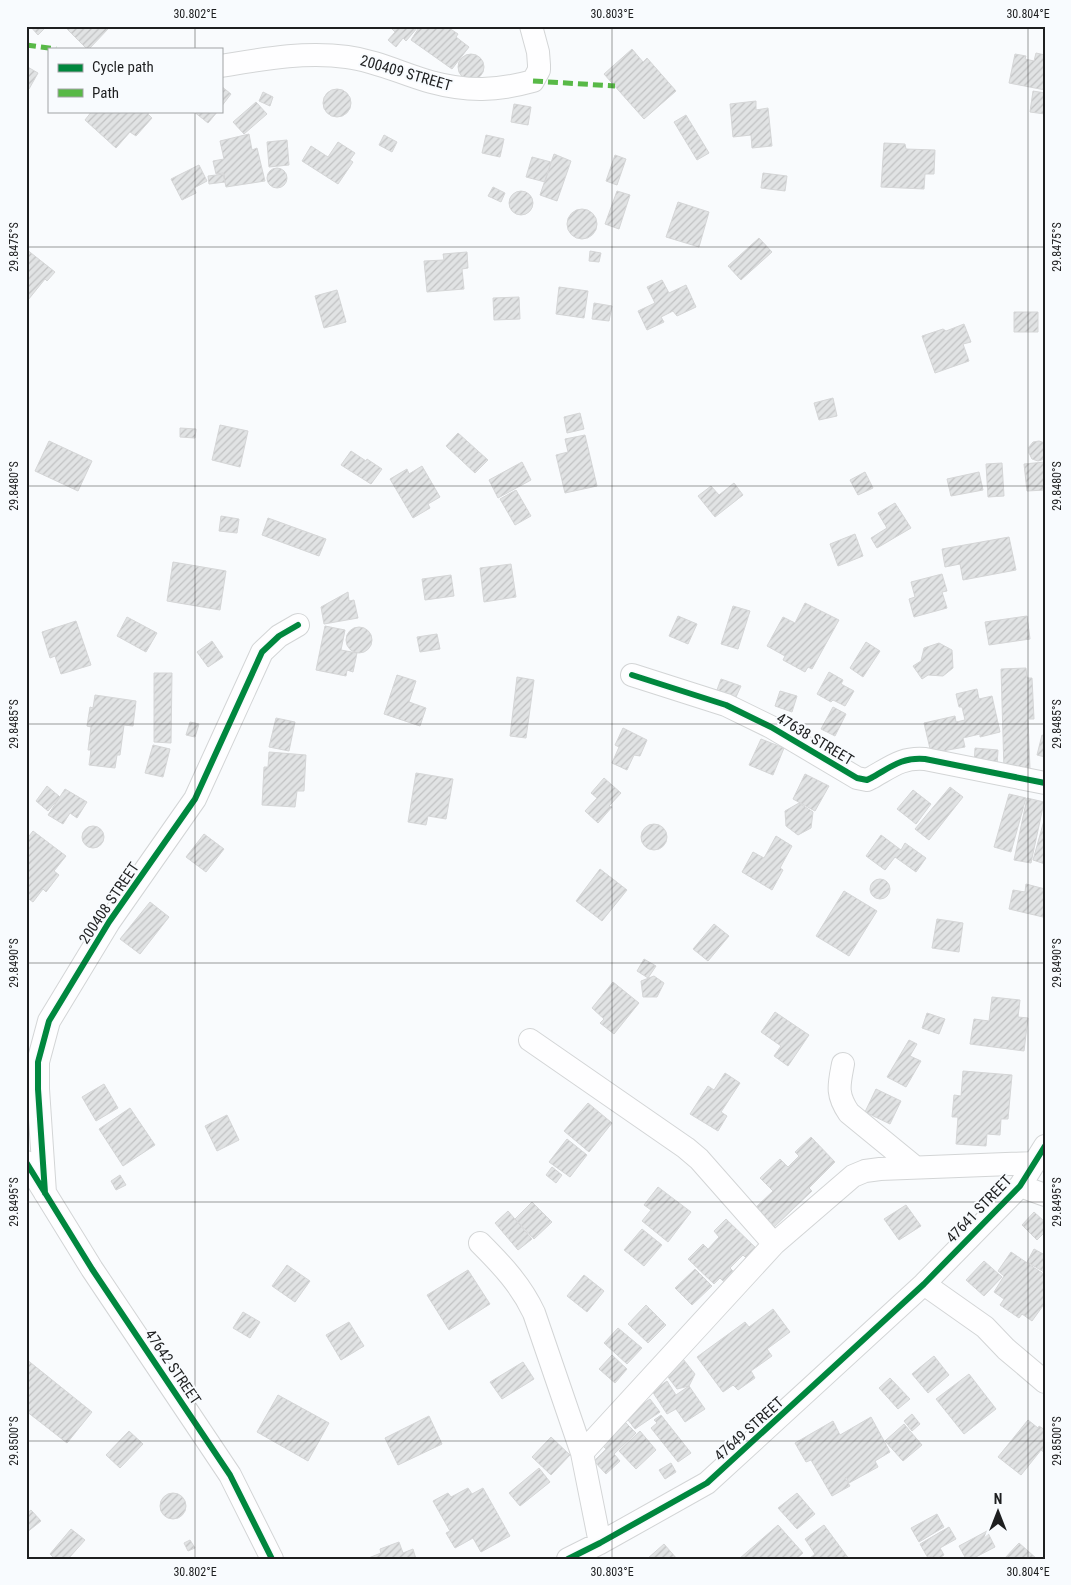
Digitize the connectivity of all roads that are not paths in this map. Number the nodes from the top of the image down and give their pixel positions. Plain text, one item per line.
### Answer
1 (531, 26) edge
2 (222, 66) edge
3 (298, 625) dead end
4 (632, 675) dead end
5 (1045, 783) edge
6 (530, 1040) dead end
7 (843, 1064) dead end
8 (1040, 1154) edge
9 (26, 1162) edge
10 (914, 1168) junction
11 (1020, 1186) junction
12 (45, 1193) junction
13 (1045, 1196) edge
14 (480, 1243) dead end
15 (774, 1244) junction
16 (924, 1284) junction
17 (1045, 1382) edge
18 (582, 1453) junction
19 (587, 1552) edge
20 (272, 1559) edge

1 - 2 street, 200409 STREET
3 - 12 street, 200408 STREET
4 - 5 street, 47638 STREET
6 - 15 street
7 - 10 street
8 - 10 street
8 - 11 street, 47641 STREET
9 - 12 street
10 - 15 street
11 - 13 street
11 - 16 street, 47641 STREET
12 - 20 street, 47642 STREET
14 - 18 street
15 - 18 street
16 - 17 street
16 - 19 street, 47649 STREET
18 - 19 street

